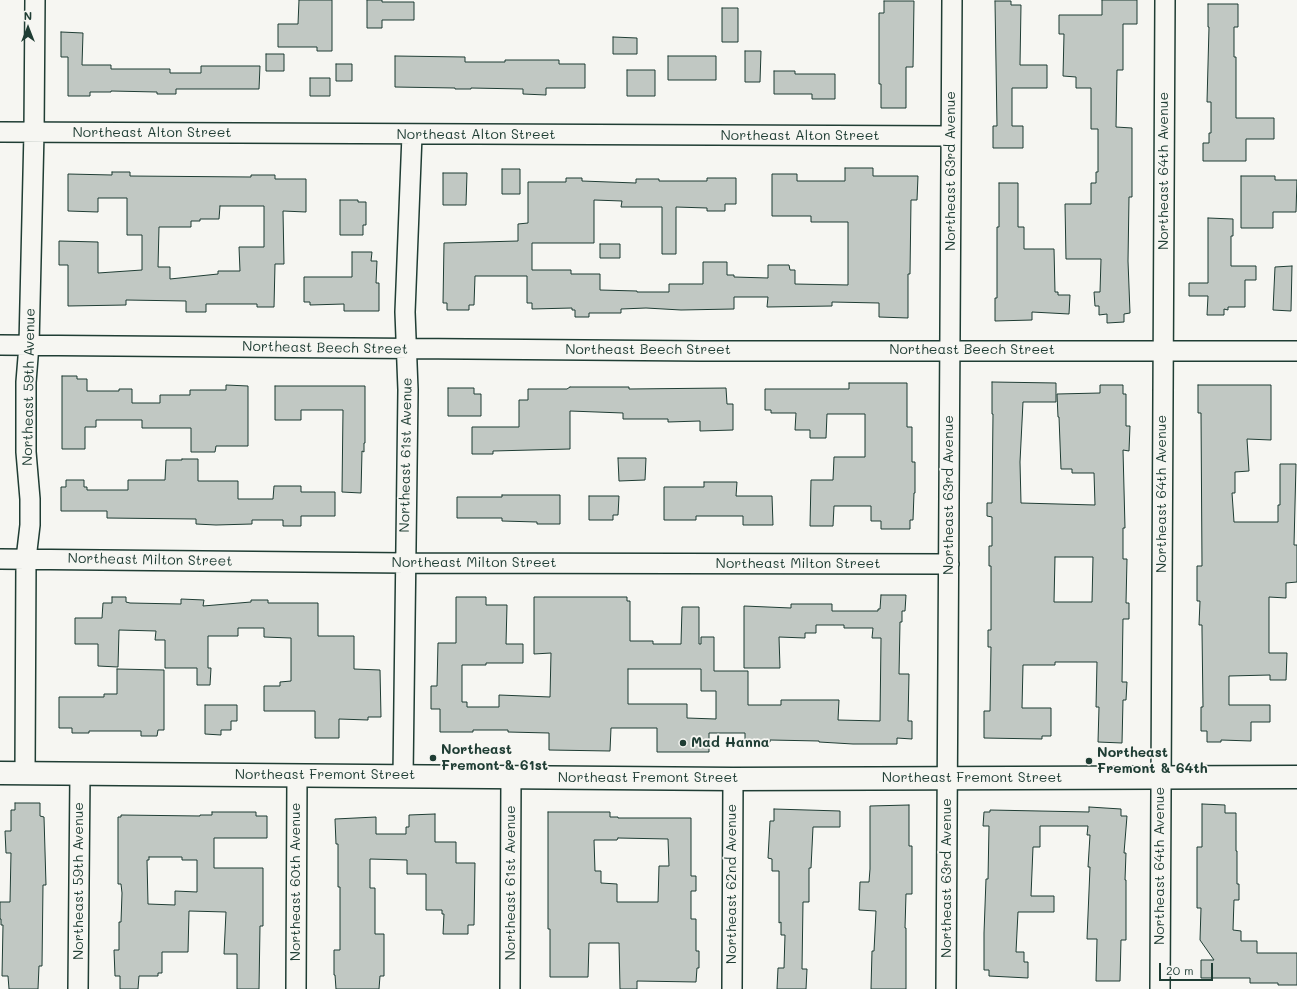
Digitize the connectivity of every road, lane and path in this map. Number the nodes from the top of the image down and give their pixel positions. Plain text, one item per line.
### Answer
1 (35, 0) edge
2 (952, 0) edge
3 (1165, 0) edge
4 (0, 132) edge
5 (34, 132) junction
6 (412, 134) junction
7 (951, 136) junction
8 (0, 345) edge
9 (29, 345) junction
10 (406, 348) junction
11 (950, 350) junction
12 (1163, 350) junction
13 (1297, 351) edge
14 (0, 558) edge
15 (26, 559) junction
16 (405, 563) junction
17 (949, 564) junction
18 (0, 773) edge
19 (25, 773) junction
20 (80, 774) junction
21 (297, 775) junction
22 (403, 776) junction
23 (511, 777) junction
24 (1297, 777) edge
25 (948, 778) junction
26 (1161, 778) junction
27 (733, 779) junction
28 (78, 989) edge
29 (296, 989) edge
30 (510, 989) edge
31 (732, 989) edge
32 (946, 989) edge
33 (1160, 989) edge

1 - 5 street, Northeast 59th Avenue
2 - 7 street, Northeast 63rd Avenue
3 - 12 street, Northeast 64th Avenue
4 - 5 street, Northeast Alton Street
5 - 6 street, Northeast Alton Street
5 - 9 street, Northeast 59th Avenue
6 - 7 street, Northeast Alton Street
6 - 10 street, Northeast 61st Avenue
7 - 11 street, Northeast 63rd Avenue
8 - 9 street, Northeast Beech Street
9 - 10 street, Northeast Beech Street
9 - 15 street, Northeast 59th Avenue
10 - 11 street, Northeast Beech Street
10 - 16 street, Northeast 61st Avenue
11 - 12 street, Northeast Beech Street
11 - 17 street, Northeast 63rd Avenue
12 - 13 street, Northeast Beech Street
12 - 26 street, Northeast 64th Avenue
14 - 15 street, Northeast Milton Street
15 - 16 street, Northeast Milton Street
15 - 19 street, Northeast 59th Avenue
16 - 17 street, Northeast Milton Street
16 - 22 street, Northeast 61st Avenue
17 - 25 street, Northeast 63rd Avenue
18 - 19 main road, Northeast Fremont Street
19 - 20 main road, Northeast Fremont Street
20 - 21 main road, Northeast Fremont Street
20 - 28 street, Northeast 59th Avenue
21 - 22 main road, Northeast Fremont Street
21 - 29 street, Northeast 60th Avenue
22 - 23 main road, Northeast Fremont Street
23 - 27 main road, Northeast Fremont Street
23 - 30 street, Northeast 61st Avenue
24 - 26 main road, Northeast Fremont Street
25 - 26 main road, Northeast Fremont Street
25 - 27 main road, Northeast Fremont Street
25 - 32 street, Northeast 63rd Avenue
26 - 33 street, Northeast 64th Avenue
27 - 31 street, Northeast 62nd Avenue

